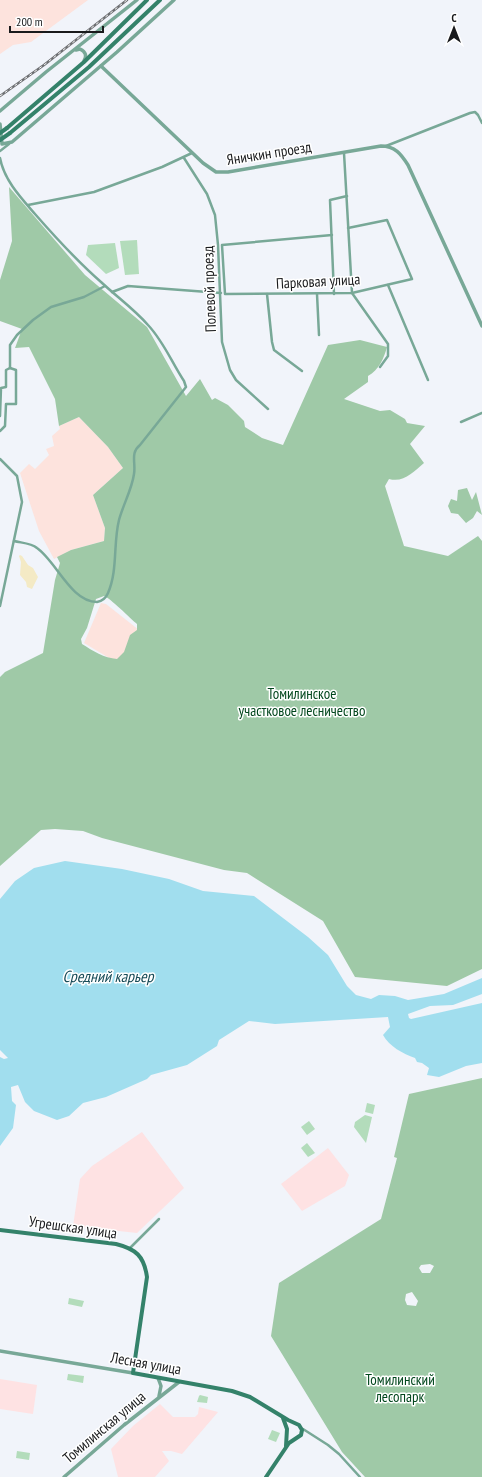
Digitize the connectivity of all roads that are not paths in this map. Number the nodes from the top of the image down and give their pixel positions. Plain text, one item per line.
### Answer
1 (137, 0) edge
2 (147, 0) edge
3 (160, 0) edge
4 (174, 0) edge
5 (73, 51) junction
6 (84, 62) junction
7 (100, 66) junction
8 (0, 111) edge
9 (482, 123) edge
10 (0, 124) edge
11 (0, 133) edge
12 (1, 142) edge
13 (10, 142) junction
14 (386, 146) junction
15 (0, 151) edge
16 (192, 153) junction
17 (344, 153) junction
18 (0, 158) edge
19 (184, 158) junction
20 (346, 196) junction
21 (27, 205) junction
22 (348, 228) junction
23 (332, 235) junction
24 (388, 285) junction
25 (105, 286) junction
26 (112, 292) junction
27 (221, 293) junction
28 (352, 293) junction
29 (267, 294) junction
30 (317, 294) junction
31 (334, 294) junction
32 (482, 326) edge
33 (319, 335) dead end
34 (380, 367) dead end
35 (10, 368) junction
36 (302, 371) dead end
37 (428, 380) dead end
38 (268, 409) dead end
39 (482, 413) edge
40 (0, 416) edge
41 (461, 422) dead end
42 (0, 431) edge
43 (0, 459) edge
44 (14, 541) junction
45 (0, 606) edge
46 (159, 1219) dead end
47 (0, 1230) edge
48 (130, 1248) junction
49 (0, 1351) edge
50 (133, 1374) junction
51 (158, 1378) junction
52 (180, 1382) junction
53 (159, 1396) junction
54 (282, 1416) junction
55 (294, 1423) junction
56 (302, 1428) junction
57 (287, 1429) junction
58 (287, 1434) junction
59 (311, 1434) junction
60 (301, 1435) junction
61 (295, 1439) junction
62 (286, 1447) junction
63 (64, 1477) edge
64 (266, 1477) edge
65 (360, 1477) edge

1 - 5 street
2 - 6 main road
3 - 12 main road, bridge
4 - 7 street
5 - 6 street
5 - 8 street
6 - 11 main road, bridge
7 - 13 street
7 - 16 street, Яничкин проезд
9 - 14 street, Яничкин проезд
10 - 12 street
12 - 13 street
12 - 15 street
13 - 15 street
14 - 17 street, Яничкин проезд
14 - 32 street
16 - 17 street, Яничкин проезд
16 - 19 street
17 - 20 street
18 - 21 street
19 - 21 street
19 - 27 street, Полевой проезд
20 - 22 street
20 - 23 street
21 - 25 street
22 - 24 street, Парковая улица
22 - 28 street
23 - 29 street, Парковая улица
23 - 31 street
24 - 28 street, Парковая улица
24 - 37 street
25 - 26 street
25 - 35 street
26 - 27 street
26 - 44 street
27 - 38 street, Полевой проезд
28 - 31 street, Парковая улица
28 - 34 street
29 - 30 street, Парковая улица
29 - 36 street
30 - 31 street, Парковая улица
30 - 33 street
35 - 40 street
35 - 42 street
39 - 41 street
43 - 44 street
44 - 45 street
46 - 48 street
47 - 48 main road, Угрешская улица
48 - 50 main road, Угрешская улица
49 - 50 street, Лесная улица
50 - 51 main road, Лесная улица
51 - 52 main road, Лесная улица
51 - 53 street, Томилинская улица
52 - 53 street, Томилинская улица
52 - 54 main road, Лесная улица
53 - 63 street, Томилинская улица
54 - 55 main road, Лесная улица
54 - 57 main road
55 - 56 main road
55 - 57 main road
56 - 59 street
56 - 60 main road
57 - 58 main road
58 - 61 main road
58 - 62 main road
59 - 60 street
59 - 65 street
60 - 61 main road
61 - 62 main road
62 - 64 main road

